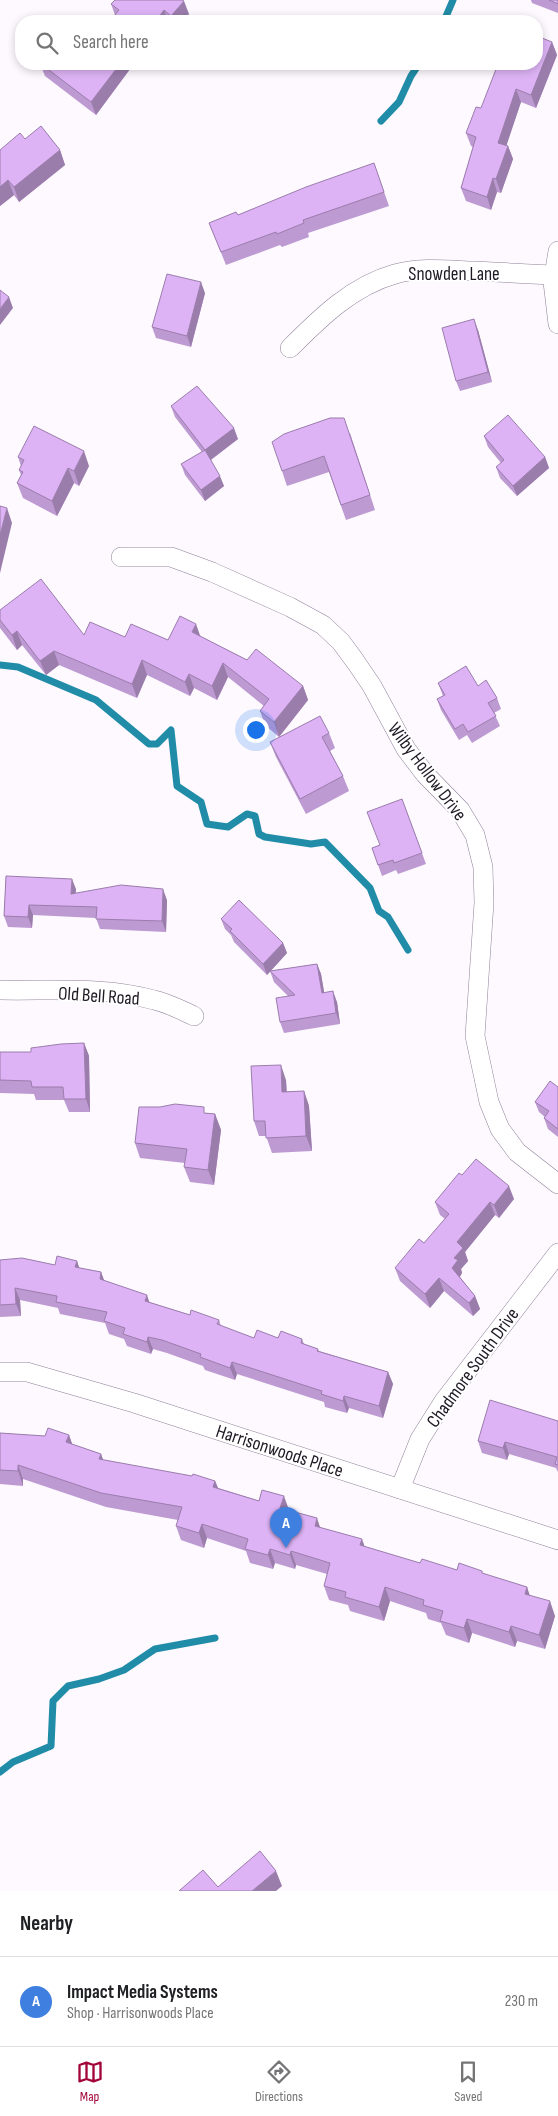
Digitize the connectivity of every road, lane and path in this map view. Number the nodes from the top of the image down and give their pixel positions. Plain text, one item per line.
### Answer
1 (558, 251) edge
2 (554, 275) junction
3 (558, 324) edge
4 (290, 348) dead end
5 (121, 557) dead end
6 (0, 990) edge
7 (194, 1016) dead end
8 (558, 1184) edge
9 (558, 1252) edge
10 (0, 1372) edge
11 (400, 1489) junction
12 (558, 1540) edge

1 - 2 street
2 - 3 street
2 - 4 street, Snowden Lane
5 - 8 street, Wilby Hollow Drive
6 - 7 street, Old Bell Road
9 - 11 street, Chadmore South Drive
10 - 11 street, Harrisonwoods Place
11 - 12 street, Harrisonwoods Place

